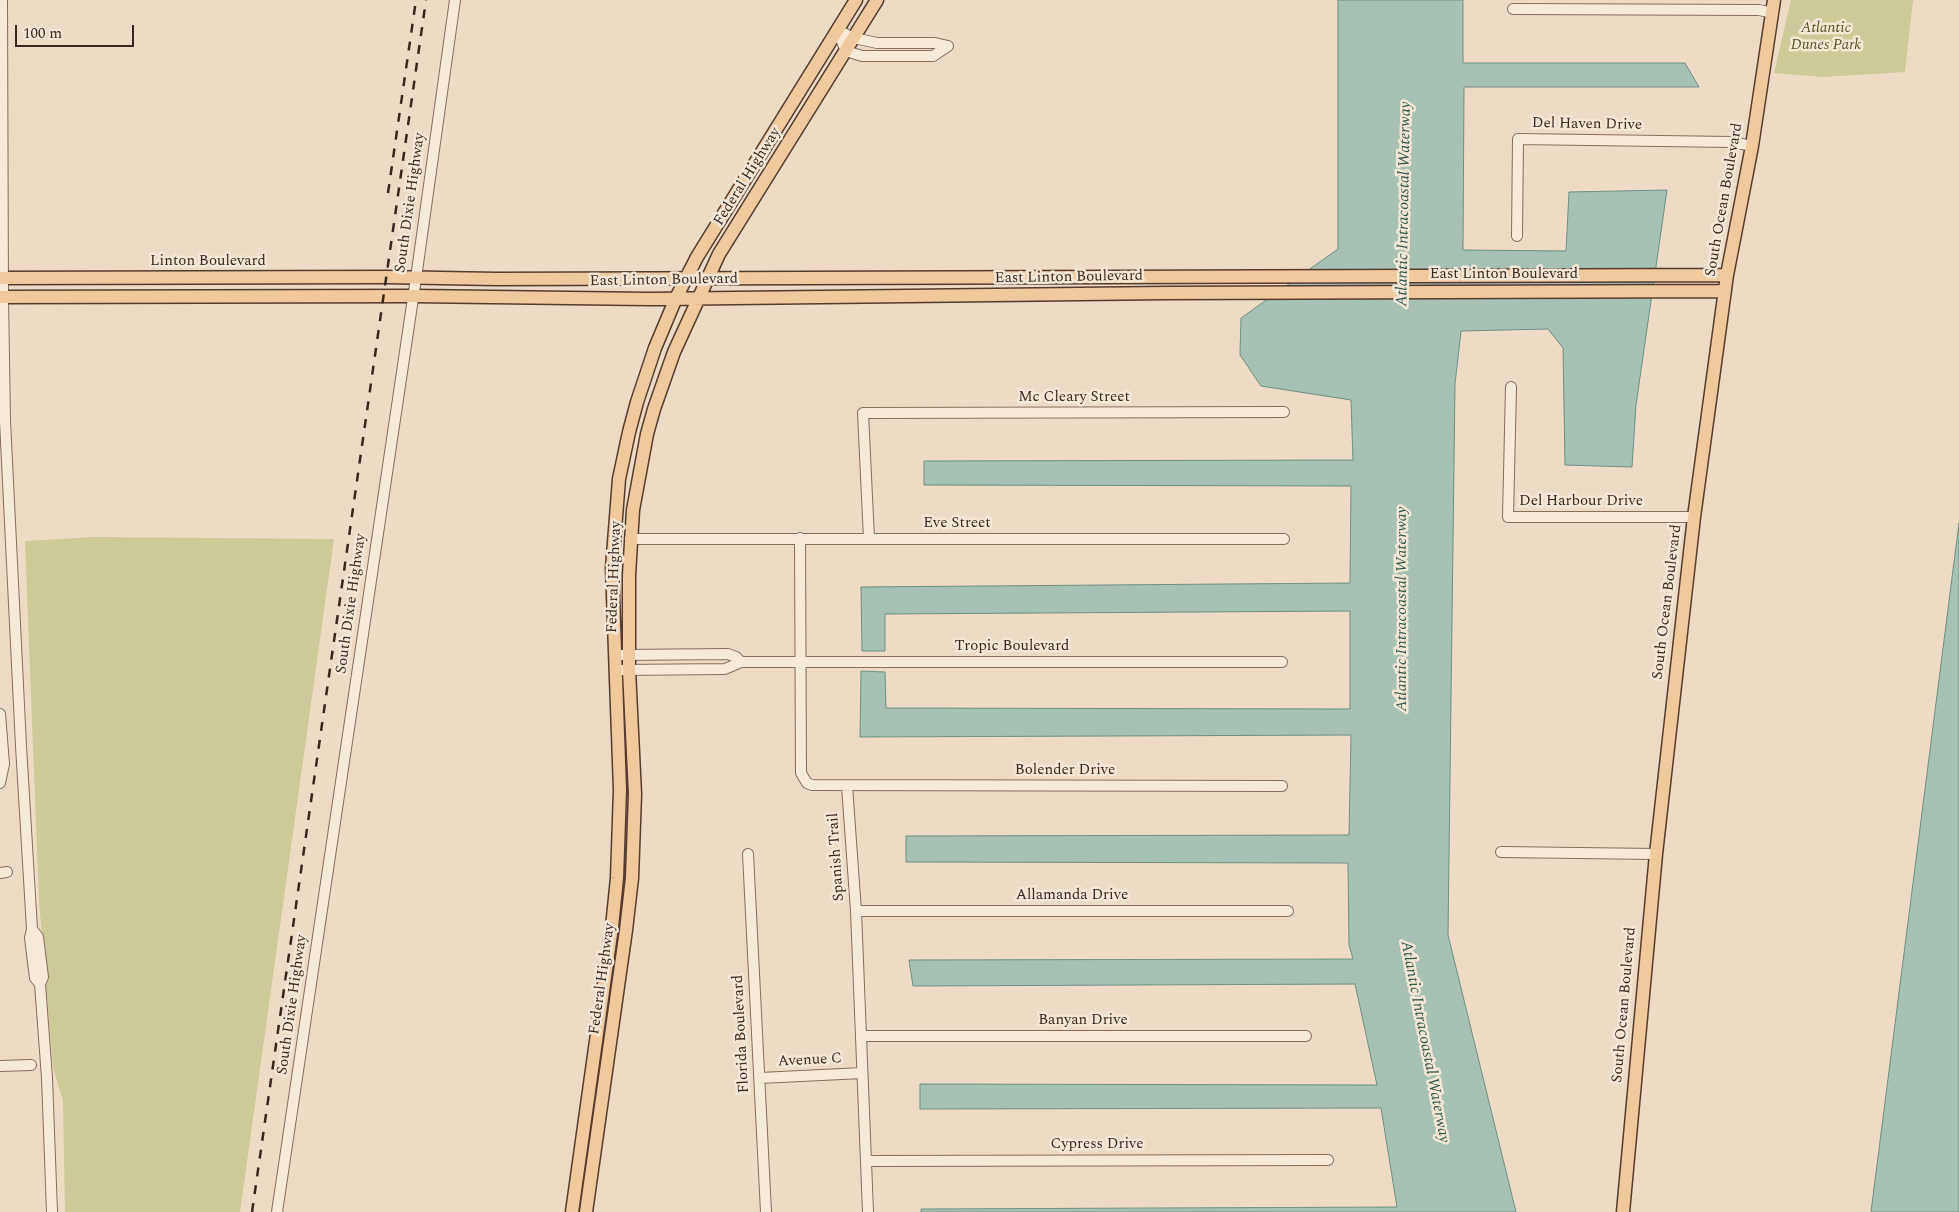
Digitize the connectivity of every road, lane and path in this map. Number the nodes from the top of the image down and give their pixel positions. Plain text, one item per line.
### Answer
1 (2, 0) edge
2 (455, 0) edge
3 (856, 0) edge
4 (877, 0) edge
5 (1774, 6) edge
6 (1514, 9) dead end
7 (837, 30) junction
8 (1, 33) edge
9 (854, 38) junction
10 (846, 51) junction
11 (1752, 146) junction
12 (1517, 236) dead end
13 (1727, 275) junction
14 (974, 277) junction
15 (1, 278) edge
16 (217, 278) junction
17 (242, 278) junction
18 (416, 278) junction
19 (541, 278) junction
20 (686, 278) junction
21 (708, 278) junction
22 (1725, 291) junction
23 (413, 296) junction
24 (975, 296) junction
25 (1, 297) edge
26 (185, 297) junction
27 (209, 297) junction
28 (522, 297) junction
29 (698, 297) junction
30 (676, 298) junction
31 (1511, 387) dead end
32 (1284, 412) dead end
33 (1694, 517) junction
34 (800, 538) junction
35 (630, 539) junction
36 (869, 539) junction
37 (1284, 539) dead end
38 (614, 654) junction
39 (629, 655) junction
40 (741, 662) junction
41 (800, 662) junction
42 (1282, 662) dead end
43 (615, 670) junction
44 (630, 670) junction
45 (0, 714) edge
46 (0, 783) edge
47 (847, 786) junction
48 (1282, 786) dead end
49 (619, 838) junction
50 (1501, 852) dead end
51 (633, 853) junction
52 (748, 854) dead end
53 (1656, 854) junction
54 (1288, 911) dead end
55 (856, 912) junction
56 (861, 1036) junction
57 (1306, 1036) dead end
58 (30, 1065) dead end
59 (0, 1066) edge
60 (862, 1073) junction
61 (760, 1078) junction
62 (1328, 1160) dead end
63 (866, 1161) junction
64 (52, 1212) edge
65 (277, 1212) edge
66 (572, 1212) edge
67 (586, 1212) edge
68 (766, 1212) edge
69 (868, 1212) edge
70 (1623, 1212) edge

1 - 8 street
2 - 18 street, South Dixie Highway
3 - 7 main road, Federal Highway
4 - 9 main road, Federal Highway
5 - 6 street
5 - 11 main road, South Ocean Boulevard
7 - 9 street
7 - 10 street
7 - 20 main road, Federal Highway
8 - 15 street
9 - 10 main road, Federal Highway
9 - 10 street
10 - 21 main road, Federal Highway
11 - 12 street, Del Haven Drive
11 - 13 main road, South Ocean Boulevard
13 - 14 main road, East Linton Boulevard
13 - 22 main road, South Ocean Boulevard
14 - 21 main road, East Linton Boulevard
14 - 24 main road
15 - 16 main road, Linton Boulevard
15 - 25 street
16 - 17 main road, Linton Boulevard
16 - 26 main road
17 - 18 main road, Linton Boulevard
17 - 27 main road
18 - 19 main road, East Linton Boulevard
18 - 23 street, South Dixie Highway
19 - 20 main road, East Linton Boulevard
19 - 28 main road
20 - 21 main road, East Linton Boulevard
20 - 30 main road, Federal Highway
21 - 29 main road, Federal Highway
22 - 24 main road, East Linton Boulevard
22 - 33 main road, South Ocean Boulevard
23 - 27 main road
23 - 28 main road, East Linton Boulevard
23 - 65 street, South Dixie Highway
24 - 29 main road, East Linton Boulevard
25 - 26 main road
25 - 64 street
26 - 27 main road
28 - 30 main road, East Linton Boulevard
29 - 30 main road, East Linton Boulevard
29 - 35 main road, Federal Highway
30 - 38 main road, Federal Highway
31 - 33 street, Del Harbour Drive
32 - 36 street, Mc Cleary Street
33 - 53 main road, South Ocean Boulevard
34 - 35 street, Eve Street
34 - 36 street, Eve Street
34 - 41 street
35 - 39 main road, Federal Highway
36 - 37 street, Eve Street
38 - 39 street, Tropic Boulevard
38 - 43 main road, Federal Highway
39 - 40 street, Tropic Boulevard
39 - 44 main road, Federal Highway
40 - 41 street, Tropic Boulevard
40 - 44 street, Tropic Boulevard
41 - 42 street, Tropic Boulevard
41 - 47 street
43 - 44 street, Tropic Boulevard
43 - 49 main road, Federal Highway
44 - 51 main road, Federal Highway
45 - 46 street
47 - 48 street, Bolender Drive
47 - 55 street, Spanish Trail
49 - 51 main road
49 - 66 main road, Federal Highway
50 - 53 street
51 - 67 main road, Federal Highway
52 - 61 street, Florida Boulevard
53 - 70 main road, South Ocean Boulevard
54 - 55 street, Allamanda Drive
55 - 56 street, Spanish Trail
56 - 57 street, Banyan Drive
56 - 60 street, Spanish Trail
58 - 59 street
60 - 61 street, Avenue C
60 - 63 street, Spanish Trail
61 - 68 street, Florida Boulevard
62 - 63 street, Cypress Drive
63 - 69 street, Spanish Trail

